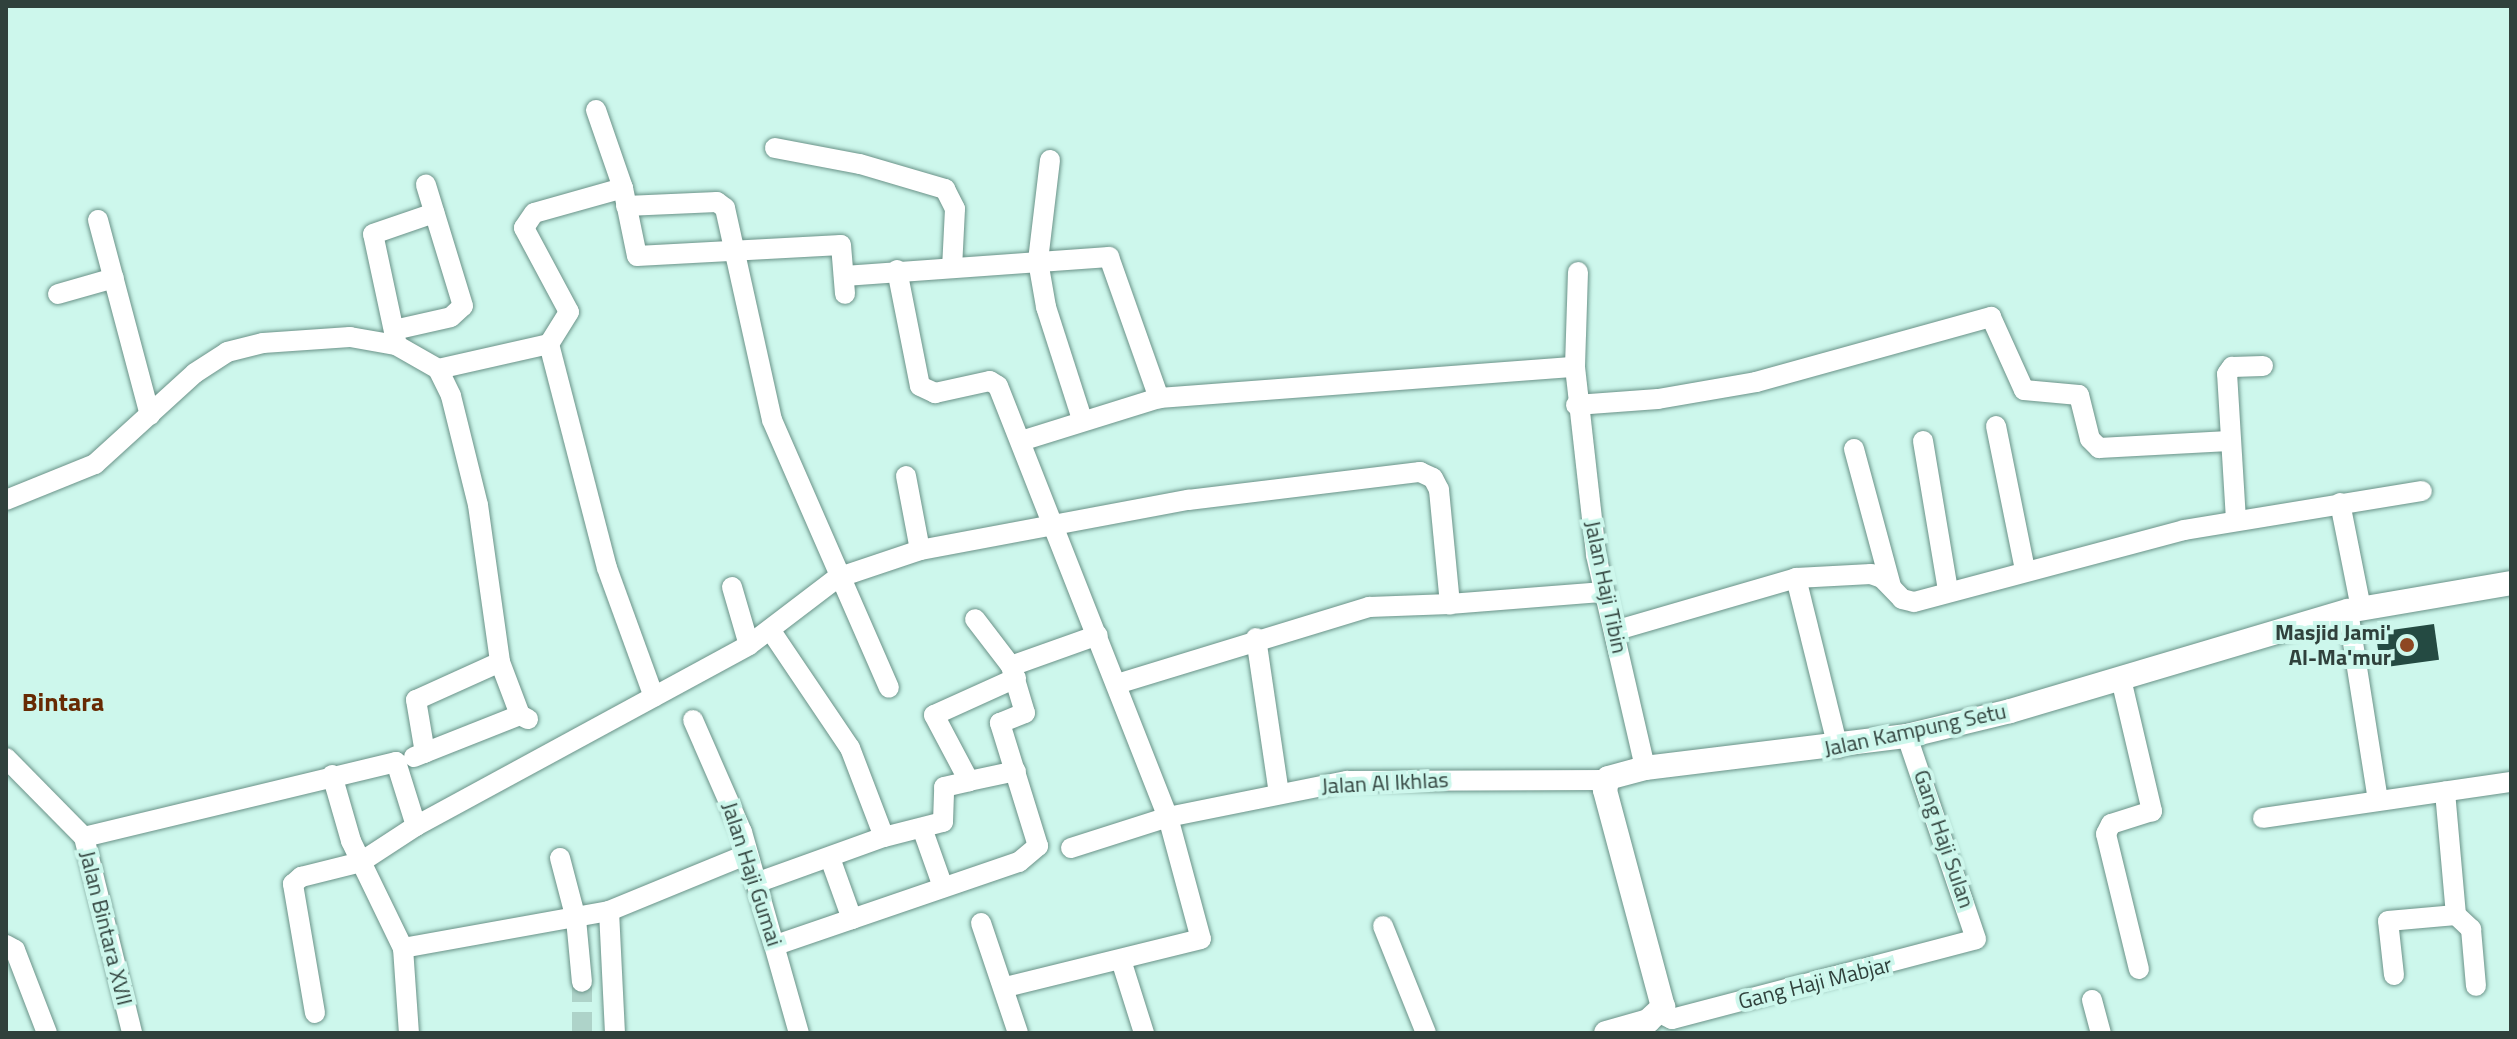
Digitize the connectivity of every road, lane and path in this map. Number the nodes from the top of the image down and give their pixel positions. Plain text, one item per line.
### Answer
1 (596, 110) dead end
2 (775, 148) dead end
3 (1050, 160) dead end
4 (426, 185) dead end
5 (625, 197) junction
6 (434, 213) junction
7 (98, 220) dead end
8 (733, 252) junction
9 (1038, 261) junction
10 (952, 268) junction
11 (897, 270) junction
12 (1578, 272) dead end
13 (114, 278) junction
14 (58, 294) dead end
15 (395, 338) junction
16 (549, 344) junction
17 (2263, 366) dead end
18 (1575, 367) junction
19 (438, 369) junction
20 (1159, 398) junction
21 (1576, 405) junction
22 (150, 415) junction
23 (1082, 419) junction
24 (1996, 426) dead end
25 (1021, 441) junction
26 (1923, 441) dead end
27 (2229, 441) junction
28 (1854, 449) dead end
29 (906, 476) dead end
30 (2422, 491) dead end
31 (6, 500) edge
32 (2340, 503) junction
33 (2236, 520) junction
34 (1056, 525) junction
35 (920, 550) junction
36 (2025, 570) junction
37 (837, 578) junction
38 (1796, 578) junction
39 (2511, 583) edge
40 (1891, 586) junction
41 (732, 587) dead end
42 (1948, 590) junction
43 (1604, 592) junction
44 (1450, 604) junction
45 (2354, 610) junction
46 (975, 619) dead end
47 (771, 631) junction
48 (1614, 631) junction
49 (1098, 635) junction
50 (1256, 638) junction
51 (749, 645) junction
52 (500, 662) junction
53 (1013, 672) junction
54 (2121, 679) junction
55 (1117, 684) junction
56 (889, 688) dead end
57 (654, 697) junction
58 (693, 720) dead end
59 (1907, 736) junction
60 (1838, 748) junction
61 (425, 753) junction
62 (6, 758) edge
63 (400, 763) junction
64 (1645, 768) junction
65 (1016, 771) junction
66 (332, 775) junction
67 (1606, 780) junction
68 (15, 781) edge
69 (969, 781) junction
70 (2511, 782) edge
71 (2445, 791) junction
72 (1279, 793) junction
73 (2378, 801) junction
74 (1168, 817) junction
75 (2263, 818) dead end
76 (416, 826) junction
77 (922, 828) junction
78 (84, 837) junction
79 (884, 837) junction
80 (1071, 848) dead end
81 (748, 854) junction
82 (560, 858) dead end
83 (830, 858) junction
84 (361, 862) junction
85 (756, 883) junction
86 (943, 887) junction
87 (609, 911) junction
88 (2456, 915) junction
89 (576, 919) junction
90 (852, 919) junction
91 (981, 923) dead end
92 (1383, 926) dead end
93 (1972, 943) joint
94 (6, 945) edge
95 (776, 945) junction
96 (403, 948) junction
97 (1121, 960) junction
98 (2139, 969) dead end
99 (2394, 975) dead end
100 (582, 982) tunnel mouth
101 (2476, 986) dead end
102 (1006, 987) junction
103 (2092, 1000) dead end
104 (315, 1013) dead end
105 (1660, 1013) junction
106 (795, 1032) edge
107 (2098, 1032) edge
108 (47, 1033) edge
109 (132, 1033) edge
110 (409, 1033) edge
111 (615, 1033) edge
112 (1018, 1033) edge
113 (1144, 1033) edge
114 (1426, 1033) edge
115 (1606, 1033) edge

1 - 5 street
2 - 10 street
3 - 9 street
4 - 6 street
5 - 8 street
5 - 8 street
5 - 16 street
6 - 15 street
6 - 15 street
7 - 13 street
8 - 11 street
8 - 37 street
9 - 10 street
9 - 20 street
9 - 23 street
10 - 11 street
11 - 25 street
12 - 18 street, Jalan Haji Tibin
13 - 14 street
13 - 22 street
15 - 19 street
15 - 22 street
16 - 19 street
16 - 57 street
17 - 27 street
18 - 20 street
18 - 21 street, Jalan Haji Tibin
19 - 52 street
20 - 23 street
21 - 27 street
21 - 43 street, Jalan Haji Tibin
22 - 31 street
23 - 25 street
24 - 36 street
25 - 34 street
26 - 42 street
27 - 33 street
28 - 40 street
29 - 35 street
30 - 32 street
32 - 33 street
32 - 45 street
33 - 36 street
34 - 35 street
34 - 44 street
34 - 49 street
35 - 37 street
36 - 42 street
37 - 47 street
37 - 56 street
38 - 40 street
38 - 48 street
38 - 60 street
39 - 45 street, Jalan Kampung Setu
40 - 42 street
41 - 51 street
43 - 44 street
43 - 48 street, Jalan Haji Tibin
44 - 50 street
45 - 54 street, Jalan Kampung Setu
45 - 73 street
46 - 53 street
47 - 51 street
47 - 79 street
48 - 64 street, Jalan Haji Tibin
49 - 53 street
49 - 55 street
50 - 55 street
50 - 72 street
51 - 57 street
52 - 61 street
52 - 61 street
53 - 65 street
53 - 69 street
54 - 59 street, Jalan Kampung Setu
54 - 98 street
55 - 74 street
57 - 76 street
58 - 81 street, Jalan Haji Gumai
59 - 60 street, Jalan Kampung Setu
59 - 93 street, Gang Haji Sulan
60 - 64 street, Jalan Kampung Setu
61 - 63 street
62 - 68 street, Jalan Bintara XVII
63 - 66 street
63 - 76 street
64 - 67 street, Jalan Kampung Setu
65 - 69 street
65 - 86 street
66 - 78 street
66 - 84 street
67 - 72 street, Jalan Al Ikhlas
67 - 105 street
68 - 78 street, Jalan Bintara XVII
69 - 77 street
70 - 71 street
71 - 73 street
71 - 88 street
72 - 74 street, Jalan Al Ikhlas
73 - 75 street
74 - 80 street, Jalan Al Ikhlas
74 - 97 street
76 - 84 street
77 - 79 street
77 - 86 street
78 - 109 street, Jalan Bintara XVII
79 - 83 street
81 - 85 street, Jalan Haji Gumai
81 - 87 street
82 - 89 street
83 - 85 street
83 - 90 street
84 - 96 street
84 - 104 street
85 - 95 street, Jalan Haji Gumai
86 - 90 street
87 - 89 street
87 - 111 street
88 - 99 street
88 - 101 street
89 - 96 street
89 - 100 street
90 - 95 street
91 - 102 street
92 - 114 street
93 - 105 street, Gang Haji Mabjar
94 - 108 street
95 - 106 street, Jalan Haji Gumai
96 - 110 street
97 - 102 street
97 - 113 street
102 - 112 street
103 - 107 street
105 - 115 street

